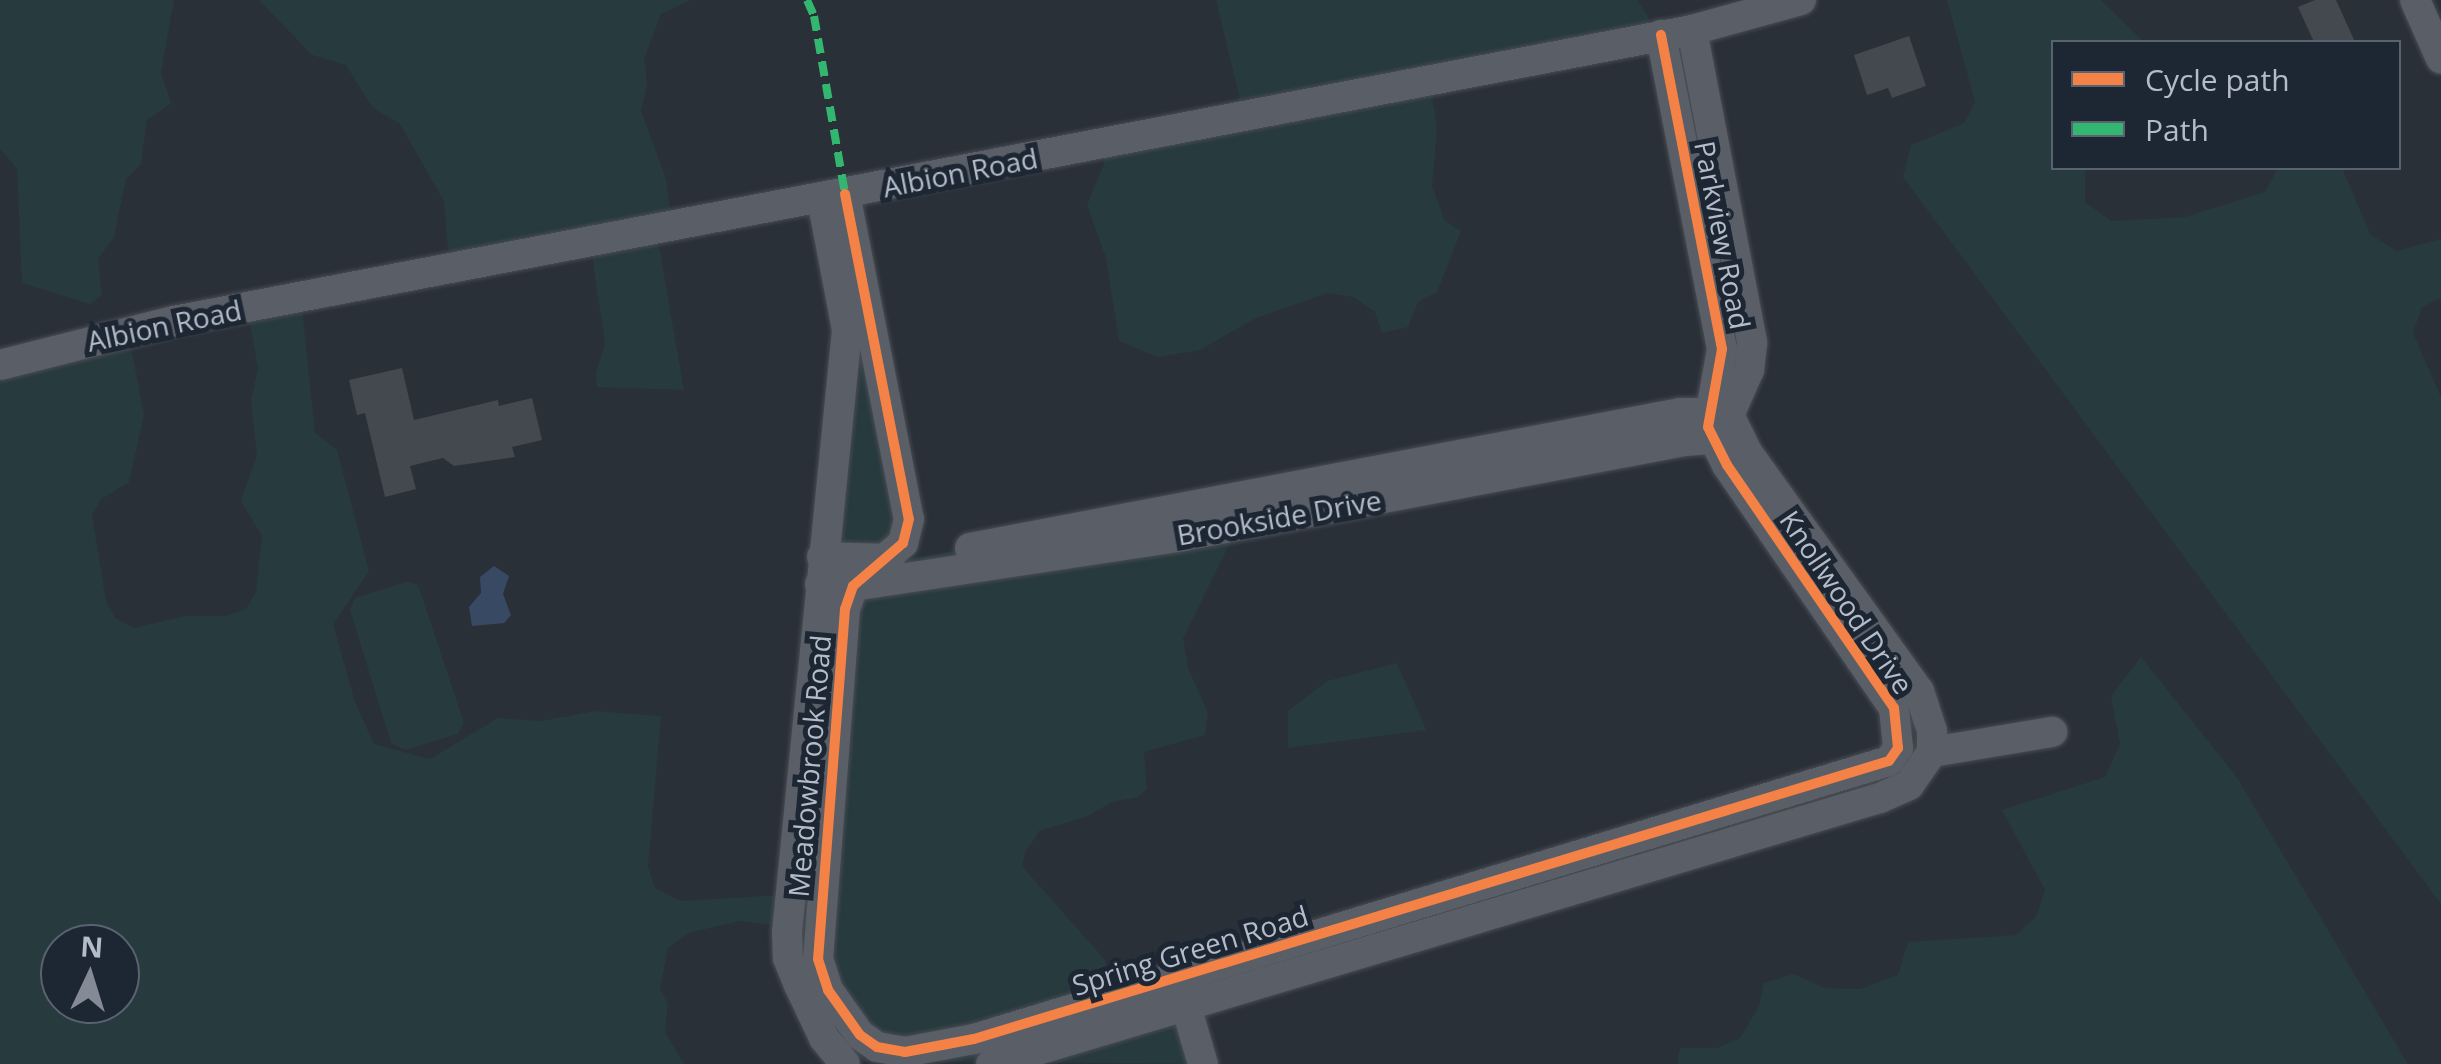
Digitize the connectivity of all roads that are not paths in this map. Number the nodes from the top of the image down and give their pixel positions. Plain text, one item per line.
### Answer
1 (1802, 0) edge
2 (2415, 0) edge
3 (1692, 30) junction
4 (1661, 35) junction
5 (2441, 59) edge
6 (833, 196) junction
7 (0, 365) edge
8 (1722, 426) junction
9 (881, 560) junction
10 (821, 570) junction
11 (854, 586) junction
12 (2052, 732) dead end
13 (1932, 752) junction
14 (1458, 909) junction
15 (1181, 991) junction
16 (944, 1056) edge
17 (845, 1064) edge
18 (991, 1064) edge
19 (1203, 1064) edge

1 - 3 street, Albion Road
2 - 5 street
3 - 4 street, Albion Road
3 - 8 street, Parkview Road
4 - 6 street, Albion Road
4 - 8 street, Parkview Road
6 - 7 street, Albion Road
6 - 9 street
6 - 10 street, Meadowbrook Road
8 - 9 street, Brookside Drive
8 - 11 street, Brookside Drive
8 - 13 street, Knollwood Drive
8 - 14 street, Knollwood Drive
9 - 10 street, Brookside Drive
9 - 11 street
10 - 11 street, Brookside Drive
10 - 17 street, Meadowbrook Road
11 - 16 street, Meadowbrook Road
12 - 13 street
13 - 14 street, Spring Green Road
14 - 15 street, Spring Green Road
15 - 16 street, Spring Green Road
15 - 18 street
15 - 19 street

